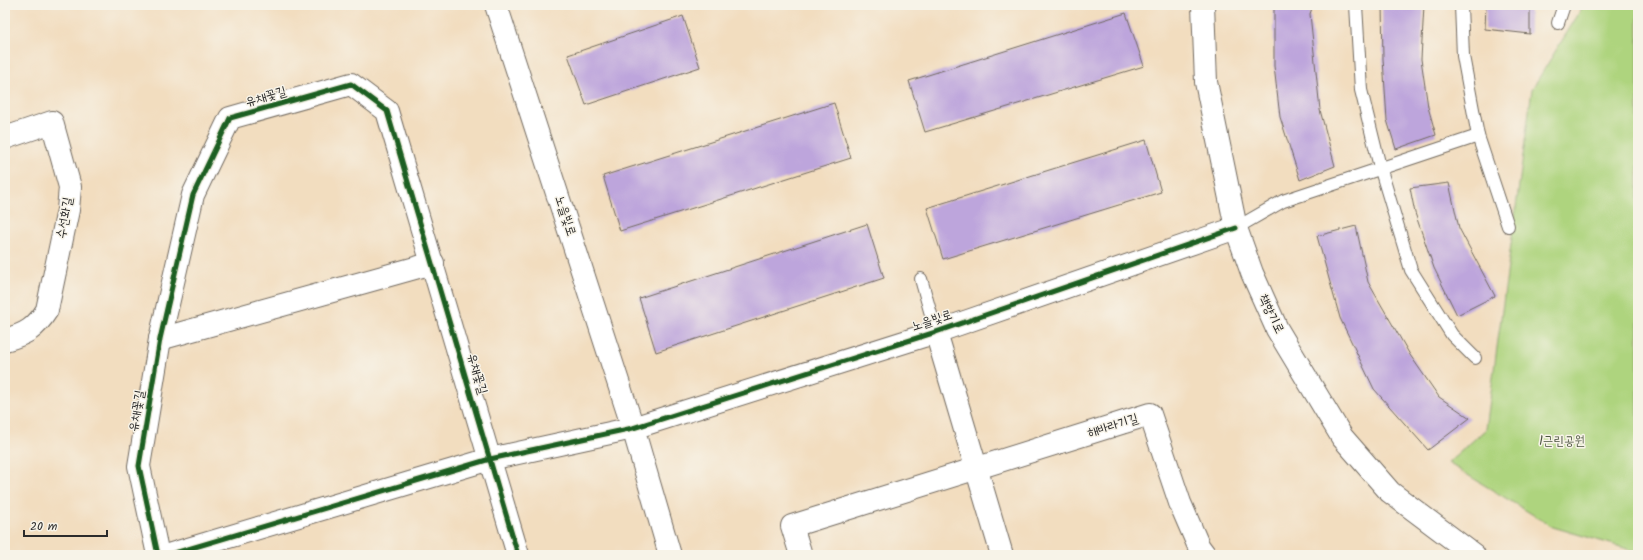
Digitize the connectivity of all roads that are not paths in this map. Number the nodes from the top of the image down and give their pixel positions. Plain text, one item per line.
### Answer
1 (496, 5) edge
2 (1203, 5) edge
3 (1356, 5) edge
4 (1461, 5) edge
5 (1564, 5) edge
6 (1558, 24) dead end
7 (1478, 136) junction
8 (5, 138) edge
9 (1380, 167) junction
10 (1508, 226) dead end
11 (1236, 228) junction
12 (433, 264) junction
13 (921, 279) dead end
14 (936, 332) junction
15 (160, 339) junction
16 (5, 340) edge
17 (1475, 358) dead end
18 (633, 428) junction
19 (490, 459) junction
20 (976, 468) junction
21 (158, 555) edge
22 (168, 555) edge
23 (518, 555) edge
24 (670, 555) edge
25 (801, 555) edge
26 (1002, 555) edge
27 (1205, 555) edge
28 (1474, 555) edge

1 - 18 street, 노을빛로
2 - 11 street, 책향기로
3 - 9 lane
4 - 7 lane
5 - 6 lane
7 - 9 lane
7 - 10 lane
8 - 16 street, 수선화길
9 - 11 lane
9 - 17 lane
11 - 14 street, 노을빛로
11 - 28 street, 책향기로
12 - 15 street
12 - 15 street, 유채꽃길
12 - 19 street, 유채꽃길
13 - 14 lane
14 - 18 street, 노을빛로
14 - 20 street
15 - 21 street, 유채꽃길
18 - 19 street
18 - 24 street, 노을빛로
19 - 22 street
19 - 23 street, 유채꽃길
20 - 25 street, 해바라기길
20 - 26 street
20 - 27 street, 해바라기길

